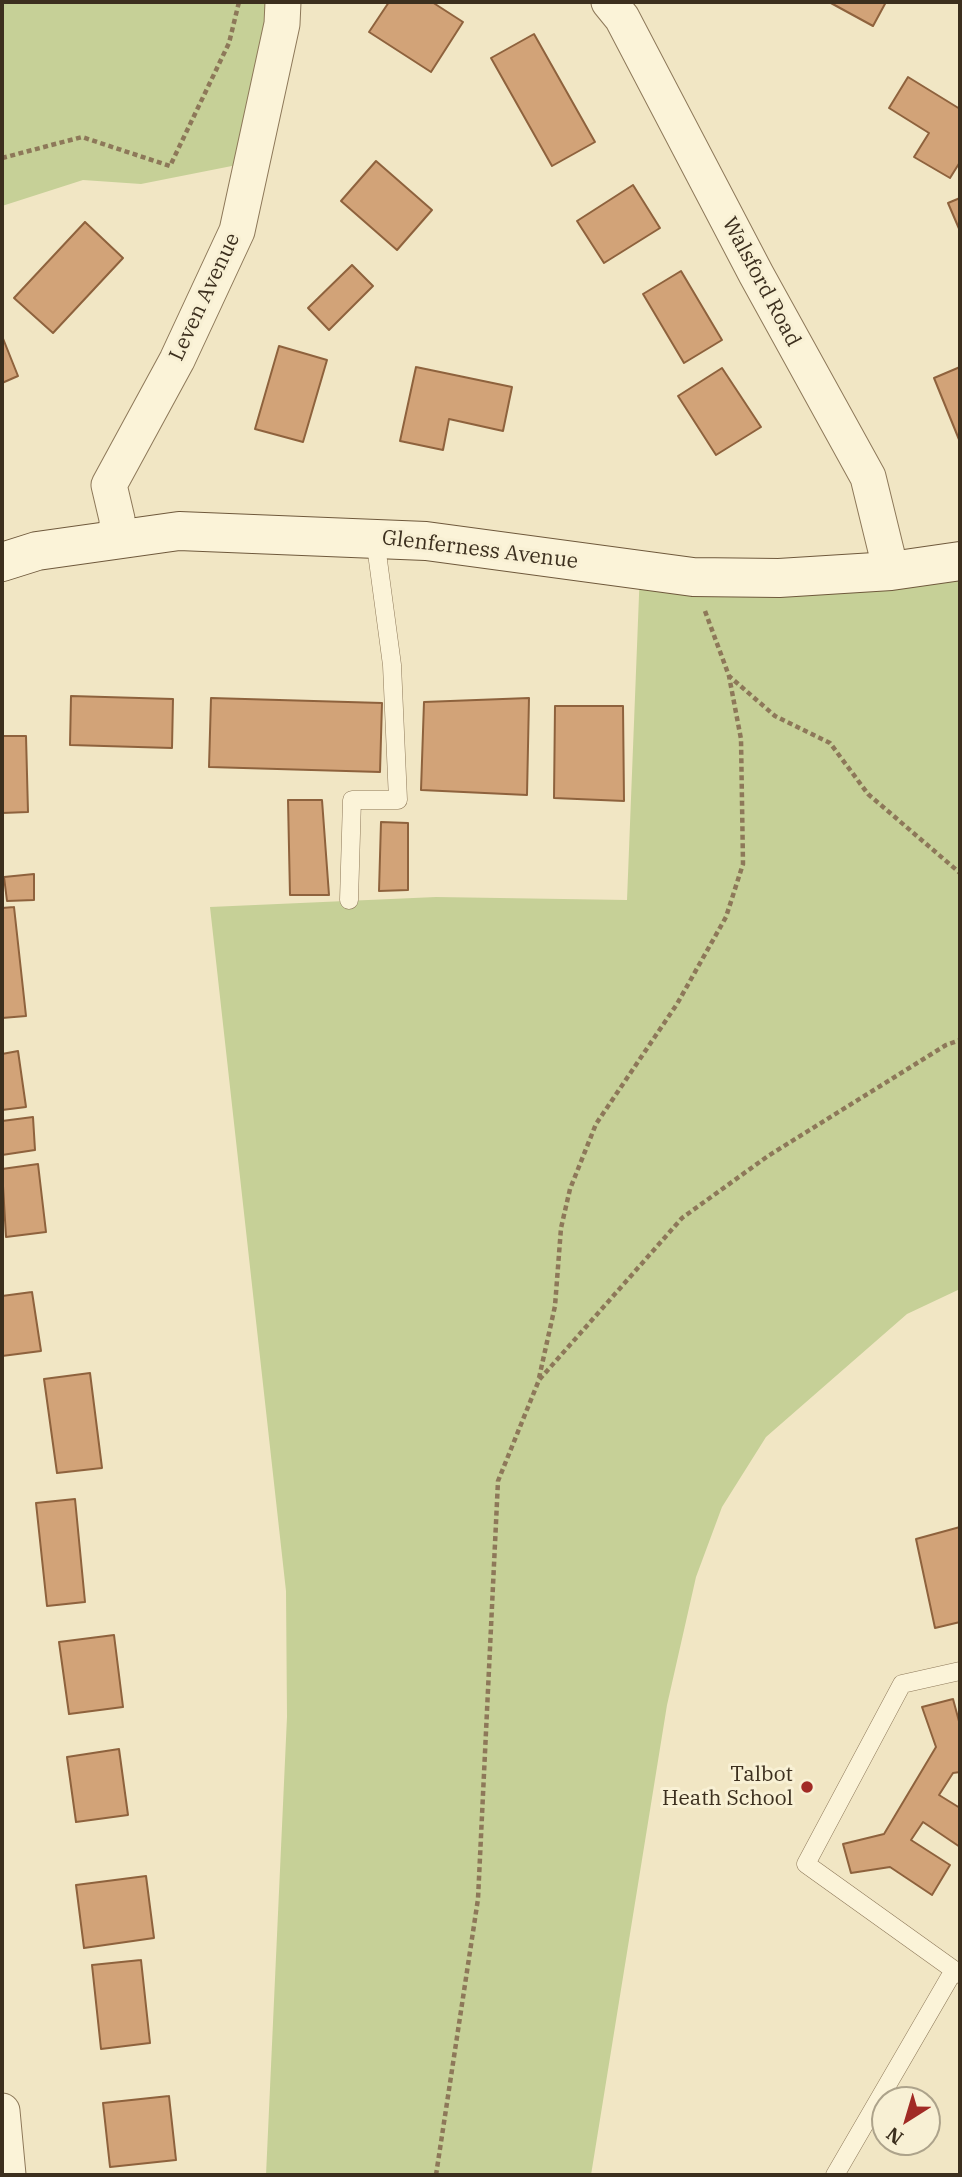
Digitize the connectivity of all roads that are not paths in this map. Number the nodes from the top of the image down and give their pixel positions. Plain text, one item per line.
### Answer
1 (283, 2) edge
2 (609, 2) edge
3 (376, 538) junction
4 (117, 539) junction
5 (960, 561) edge
6 (2, 562) edge
7 (891, 571) junction
8 (349, 900) dead end
9 (960, 1671) edge
10 (957, 1972) edge
11 (2, 2111) edge
12 (8, 2175) edge
13 (835, 2175) edge

1 - 4 street, Leven Avenue
2 - 7 street, Walsford Road
3 - 4 street, Glenferness Avenue
3 - 7 street, Glenferness Avenue
3 - 8 lane
4 - 6 street, Glenferness Avenue
5 - 7 street, Glenferness Avenue
9 - 10 lane
10 - 13 lane
11 - 12 street

